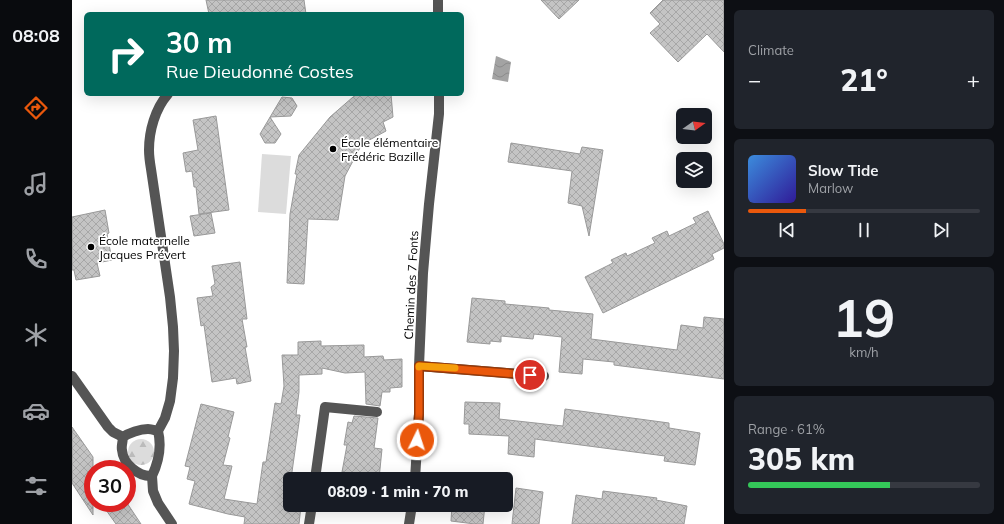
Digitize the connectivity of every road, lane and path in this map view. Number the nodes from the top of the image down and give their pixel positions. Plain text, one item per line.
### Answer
1 (438, 0) edge
2 (438, 12) edge
3 (167, 96) edge
4 (439, 96) edge
5 (419, 366) junction
6 (72, 376) edge
7 (544, 376) dead end
8 (377, 412) dead end
9 (158, 431) junction
10 (123, 437) junction
11 (316, 472) edge
12 (415, 472) edge
13 (152, 476) junction
14 (311, 512) edge
15 (411, 512) edge
16 (172, 524) edge
17 (309, 524) edge
18 (409, 524) edge

1 - 2 street
3 - 9 street
4 - 5 street, Chemin des 7 Fonts
5 - 7 street
5 - 12 street, Chemin des 7 Fonts
6 - 10 street
8 - 11 street
9 - 10 street
9 - 13 street
10 - 13 street
13 - 16 street
14 - 17 street
15 - 18 street

